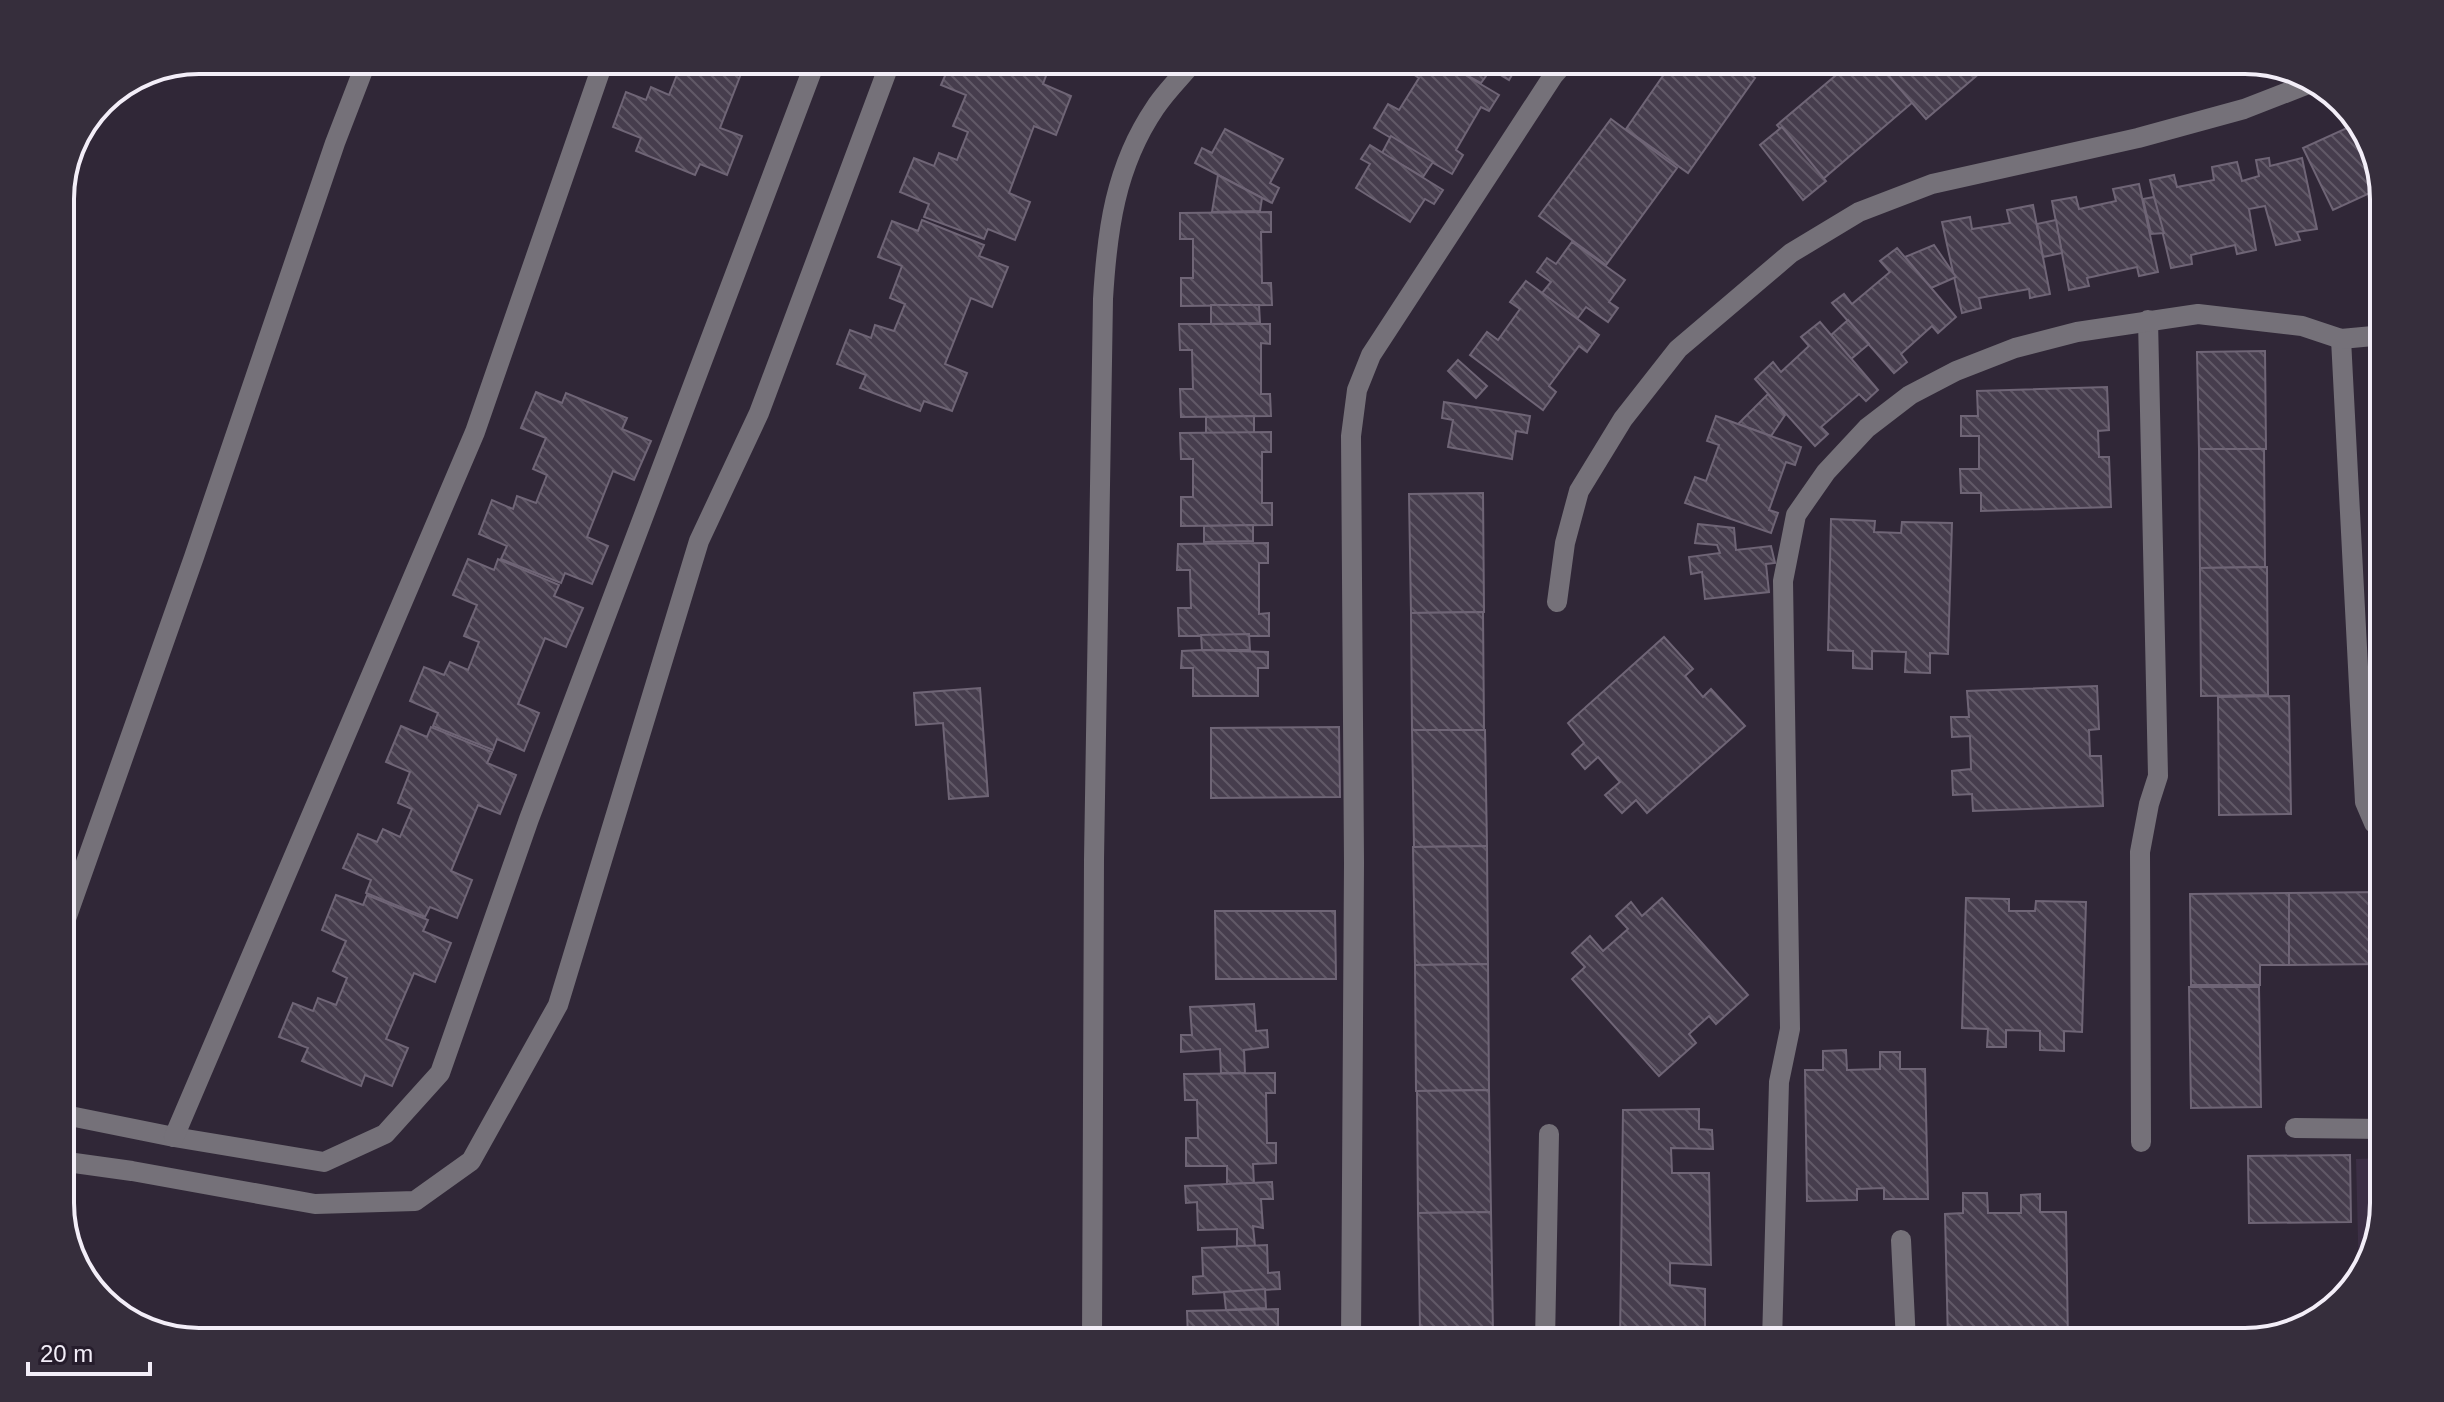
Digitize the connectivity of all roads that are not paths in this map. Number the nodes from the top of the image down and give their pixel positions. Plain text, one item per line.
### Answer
1 (362, 74) edge
2 (599, 74) edge
3 (811, 74) edge
4 (886, 74) edge
5 (1183, 74) edge
6 (1555, 74) edge
7 (2300, 87) edge
8 (2148, 320) junction
9 (2370, 336) edge
10 (2341, 339) junction
11 (1557, 602) dead end
12 (2370, 814) edge
13 (74, 896) edge
14 (74, 1117) edge
15 (2295, 1128) dead end
16 (2370, 1129) edge
17 (1549, 1134) dead end
18 (174, 1137) junction
19 (2141, 1142) dead end
20 (74, 1163) edge
21 (1901, 1240) dead end
22 (1092, 1328) edge
23 (1351, 1328) edge
24 (1545, 1328) edge
25 (1772, 1328) edge
26 (1905, 1328) edge

1 - 13 street
2 - 18 street
3 - 18 street
4 - 20 street
5 - 22 street
6 - 23 street
7 - 11 street
8 - 10 street
8 - 19 street
8 - 25 street
9 - 10 street
10 - 12 street
14 - 18 street
15 - 16 street
17 - 24 street
21 - 26 street

